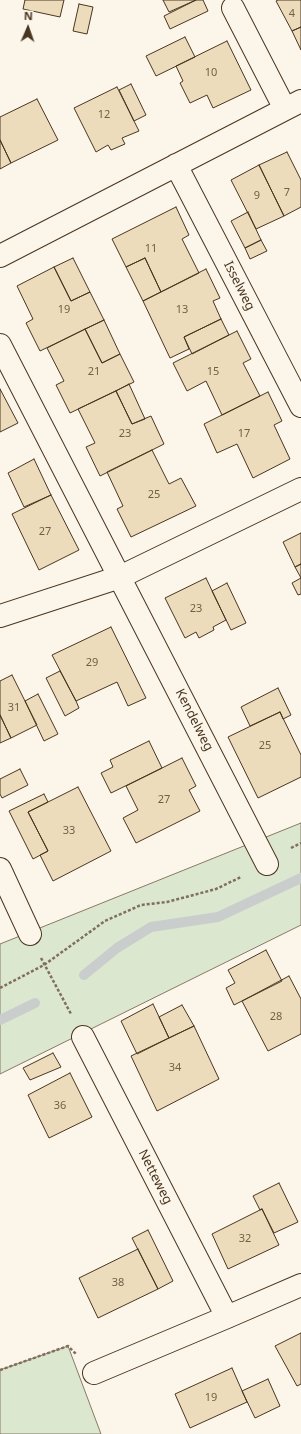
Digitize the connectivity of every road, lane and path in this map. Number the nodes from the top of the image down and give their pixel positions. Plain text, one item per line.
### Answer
1 (232, 8) dead end
2 (293, 105) edge
3 (176, 165) junction
4 (0, 256) edge
5 (0, 345) edge
6 (301, 406) edge
7 (301, 489) edge
8 (120, 577) junction
9 (0, 616) edge
10 (301, 844) edge
11 (267, 864) junction
12 (0, 869) edge
13 (30, 934) joint
14 (44, 965) junction
15 (0, 988) edge
16 (83, 1037) joint
17 (301, 1285) edge
18 (227, 1317) junction
19 (0, 1370) edge
20 (94, 1373) joint

1 - 2 street
2 - 3 street
3 - 4 street
3 - 6 street, Isselweg
5 - 8 street
7 - 8 street
8 - 9 street
8 - 11 street, Kendelweg
10 - 11 path
11 - 14 path
12 - 13 street
13 - 14 path
14 - 15 path
14 - 16 path
16 - 18 street, Netteweg
17 - 18 street
18 - 20 street
19 - 20 path

